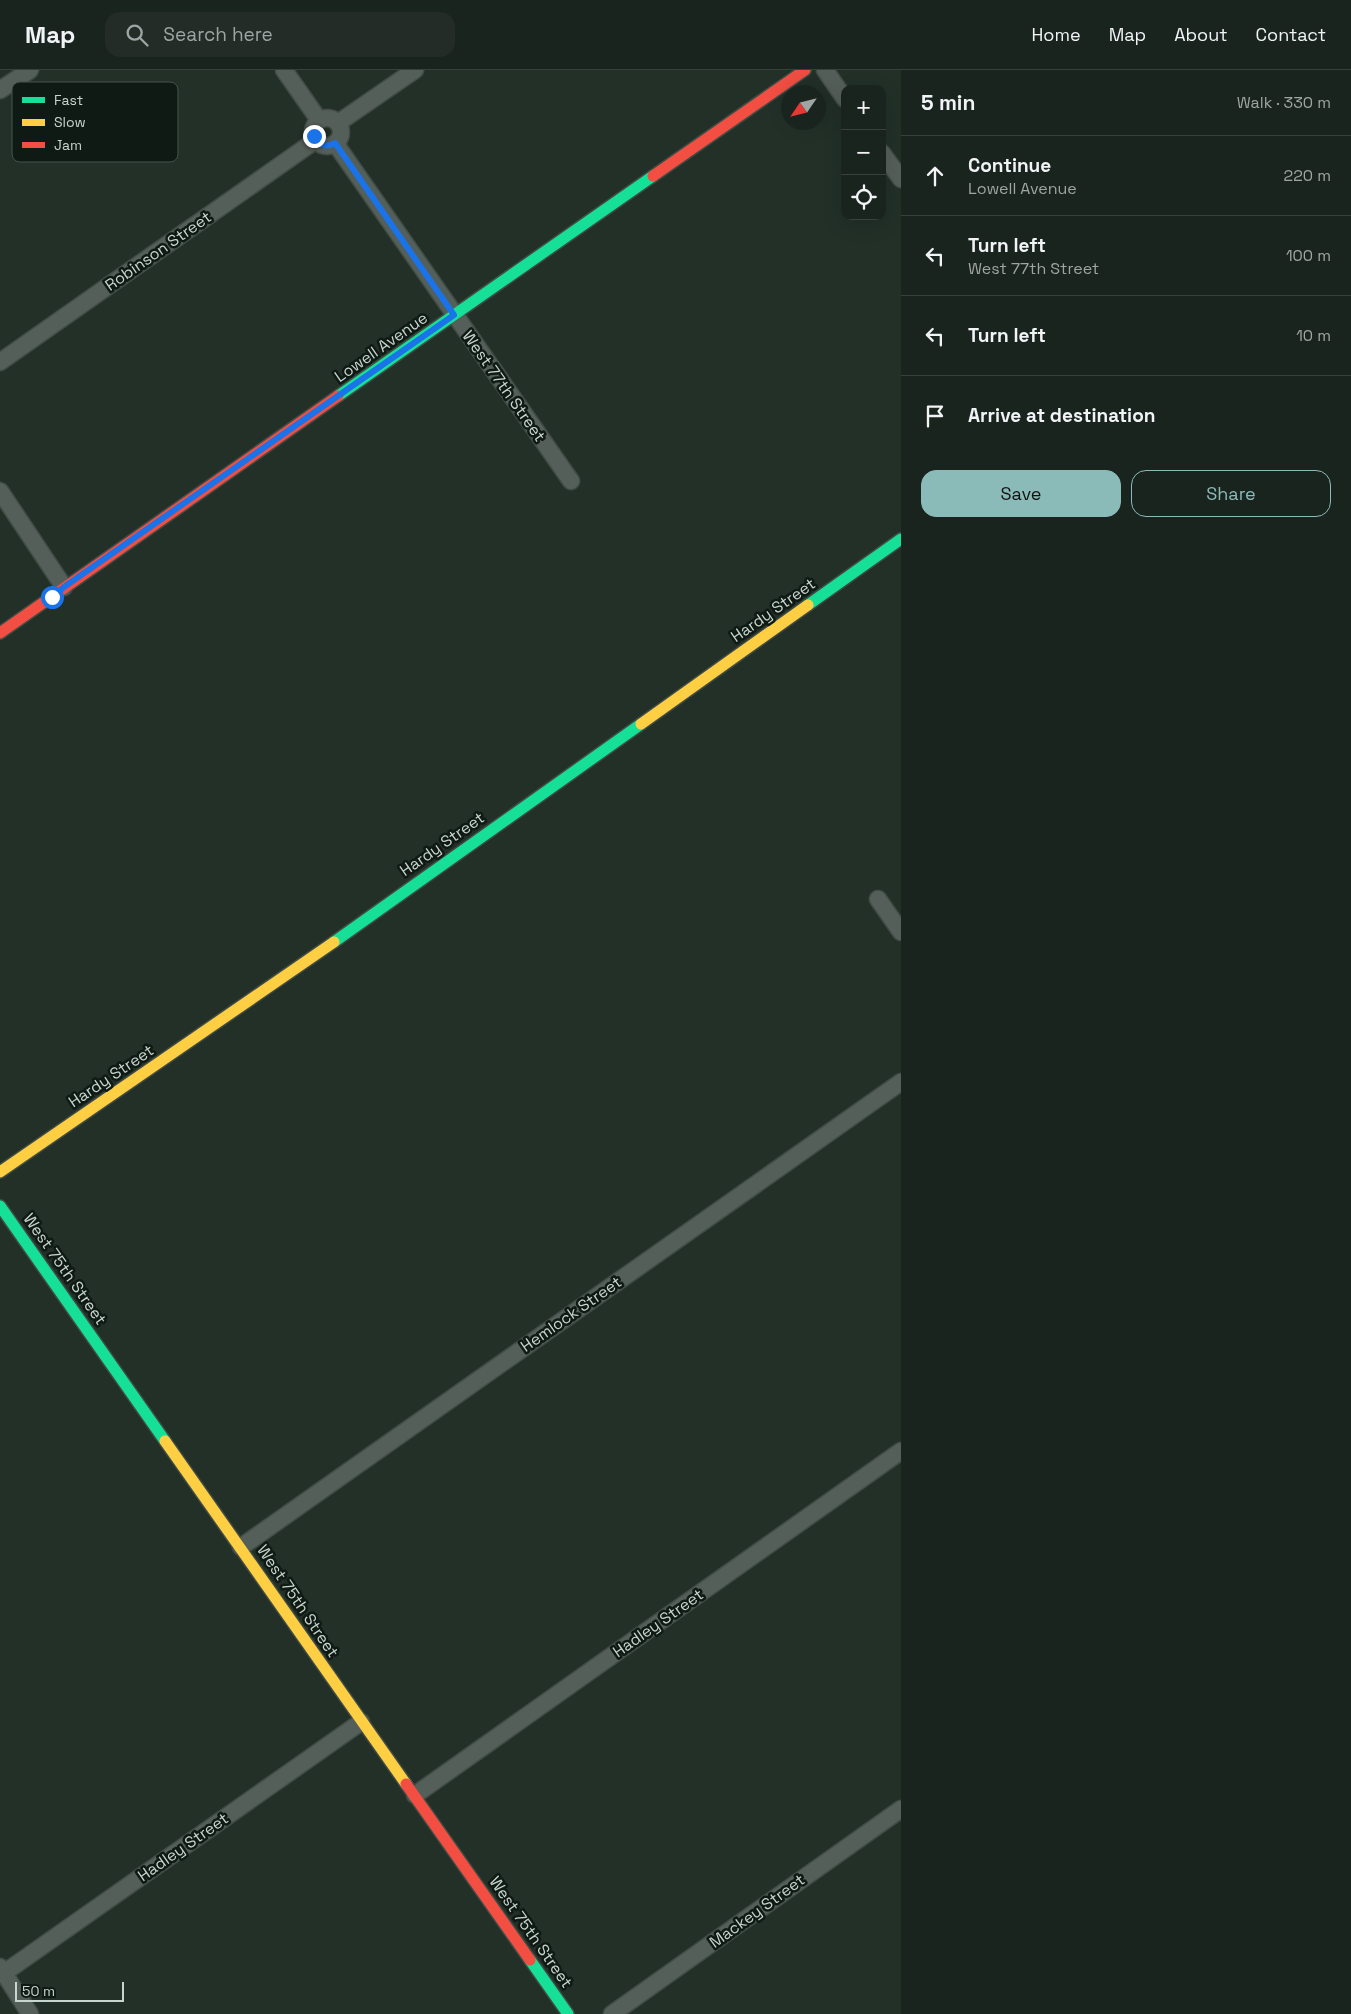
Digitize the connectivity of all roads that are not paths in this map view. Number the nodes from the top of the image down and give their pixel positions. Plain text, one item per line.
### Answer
1 (30, 70) edge
2 (284, 70) edge
3 (415, 70) edge
4 (805, 70) edge
5 (825, 70) edge
6 (0, 90) edge
7 (841, 93) edge
8 (319, 120) junction
9 (338, 124) junction
10 (316, 140) junction
11 (335, 143) junction
12 (886, 159) edge
13 (901, 180) edge
14 (454, 315) junction
15 (0, 362) edge
16 (571, 481) dead end
17 (0, 491) edge
18 (901, 540) edge
19 (64, 587) junction
20 (0, 634) edge
21 (878, 899) dead end
22 (901, 932) edge
23 (901, 1082) edge
24 (0, 1172) edge
25 (0, 1206) edge
26 (901, 1451) edge
27 (241, 1547) junction
28 (361, 1722) junction
29 (415, 1795) junction
30 (901, 1809) edge
31 (2, 1970) edge
32 (30, 2014) edge
33 (568, 2014) edge
34 (612, 2014) edge

1 - 6 street
2 - 8 street
3 - 9 street
4 - 14 street, Lowell Avenue
5 - 7 street
8 - 9 street
8 - 10 street
9 - 11 street
10 - 11 street
10 - 15 street, Robinson Street
11 - 14 street, West 77th Street
12 - 13 street
14 - 16 street, West 77th Street
14 - 19 street, Lowell Avenue
17 - 19 street
18 - 24 street, Hardy Street
19 - 20 street, Lowell Avenue
21 - 22 street
23 - 27 street, Hemlock Street
25 - 27 street, West 75th Street
26 - 29 street, Hadley Street
27 - 28 street, West 75th Street
28 - 29 street, West 75th Street
28 - 31 street, Hadley Street
29 - 33 street, West 75th Street
30 - 34 street, Mackey Street
31 - 32 street

